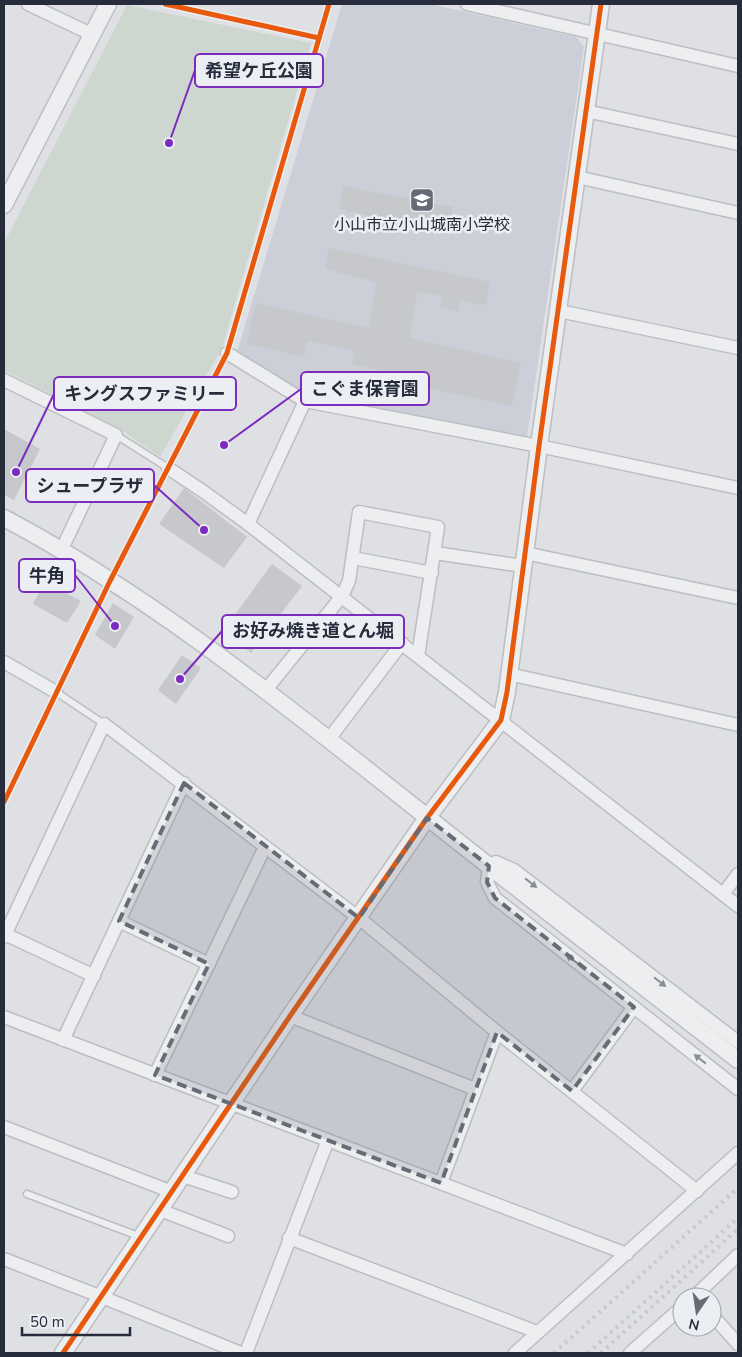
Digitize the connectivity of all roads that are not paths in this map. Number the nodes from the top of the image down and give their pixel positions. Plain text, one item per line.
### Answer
1 (28, 4) edge
2 (108, 4) edge
3 (468, 4) edge
4 (601, 4) edge
5 (597, 33) junction
6 (91, 34) junction
7 (738, 66) edge
8 (586, 111) junction
9 (738, 144) edge
10 (577, 177) junction
11 (4, 205) edge
12 (738, 213) edge
13 (559, 311) junction
14 (738, 348) edge
15 (227, 353) dead end
16 (4, 380) edge
17 (305, 401) junction
18 (116, 435) junction
19 (539, 446) junction
20 (168, 468) joint
21 (738, 488) edge
22 (4, 518) edge
23 (248, 524) junction
24 (61, 551) junction
25 (435, 553) junction
26 (352, 558) junction
27 (524, 559) junction
28 (432, 573) junction
29 (342, 596) junction
30 (738, 598) edge
31 (402, 643) junction
32 (418, 656) junction
33 (4, 664) edge
34 (510, 674) junction
35 (265, 691) junction
36 (56, 692) joint
37 (501, 720) junction
38 (104, 724) junction
39 (738, 725) edge
40 (329, 739) junction
41 (184, 783) junction
42 (428, 818) junction
43 (265, 847) junction
44 (489, 866) junction
45 (738, 874) edge
46 (723, 894) junction
47 (738, 906) edge
48 (359, 918) junction
49 (119, 921) junction
50 (4, 935) edge
51 (209, 964) junction
52 (94, 976) junction
53 (634, 1007) junction
54 (290, 1016) junction
55 (4, 1017) edge
56 (497, 1032) junction
57 (63, 1040) junction
58 (738, 1042) edge
59 (738, 1060) edge
60 (155, 1075) junction
61 (475, 1089) junction
62 (738, 1089) edge
63 (572, 1091) junction
64 (232, 1104) junction
65 (4, 1126) edge
66 (328, 1140) junction
67 (738, 1153) edge
68 (183, 1176) junction
69 (441, 1183) junction
70 (697, 1191) junction
71 (172, 1192) junction
72 (232, 1192) dead end
73 (27, 1194) dead end
74 (160, 1210) junction
75 (228, 1236) dead end
76 (142, 1237) junction
77 (289, 1238) junction
78 (627, 1254) junction
79 (738, 1255) edge
80 (4, 1259) edge
81 (705, 1287) edge
82 (102, 1296) junction
83 (672, 1316) edge
84 (722, 1326) edge
85 (537, 1332) junction
86 (738, 1344) edge
87 (63, 1353) edge
88 (241, 1353) edge
89 (246, 1353) edge
90 (515, 1353) edge
91 (630, 1353) edge

1 - 6 street
2 - 6 street
3 - 5 street
4 - 5 street
5 - 7 street
5 - 8 street
6 - 11 street
8 - 9 street
8 - 10 street
10 - 12 street
10 - 13 street
13 - 14 street
13 - 19 street
15 - 17 street
16 - 18 street
17 - 19 street
17 - 23 street
18 - 20 lane
18 - 24 street
19 - 21 street
19 - 27 street
20 - 23 street
22 - 24 street
23 - 29 street
24 - 35 street
25 - 26 street
25 - 27 street
25 - 28 street
26 - 28 street
26 - 29 street
27 - 30 street
27 - 34 street
28 - 32 street
29 - 31 street
29 - 35 street
31 - 32 street
31 - 40 street
32 - 37 street
33 - 36 street
34 - 37 street
34 - 39 street
35 - 40 street
36 - 38 lane
37 - 42 street
37 - 46 street
38 - 41 street
38 - 50 street
40 - 42 street
41 - 43 street
41 - 49 street
42 - 44 street
42 - 48 street
43 - 48 street
43 - 51 street
53 -> 44 street
44 -> 58 street
44 - 59 street
45 - 46 street
46 - 47 street
48 - 54 street
48 - 56 street
49 - 51 street
49 - 52 street
50 - 52 street
51 - 60 street
52 - 57 street
62 -> 53 street
53 - 63 street
54 - 61 street
54 - 64 street
55 - 57 street
56 - 61 street
56 - 63 street
57 - 60 street
60 - 64 street
61 - 69 street
63 - 70 street
64 - 66 street
64 - 68 street
65 - 71 street
66 - 69 street
66 - 77 street
67 - 70 street
68 - 71 street
68 - 72 street
69 - 78 street
70 - 78 street
71 - 74 street
73 - 76 lane
74 - 75 street
74 - 76 street
76 - 82 street
77 - 85 street
77 - 89 street
78 - 85 street
79 - 81 street
80 - 82 street
82 - 87 street
82 - 88 street
83 - 91 street
84 - 86 street
85 - 90 street

